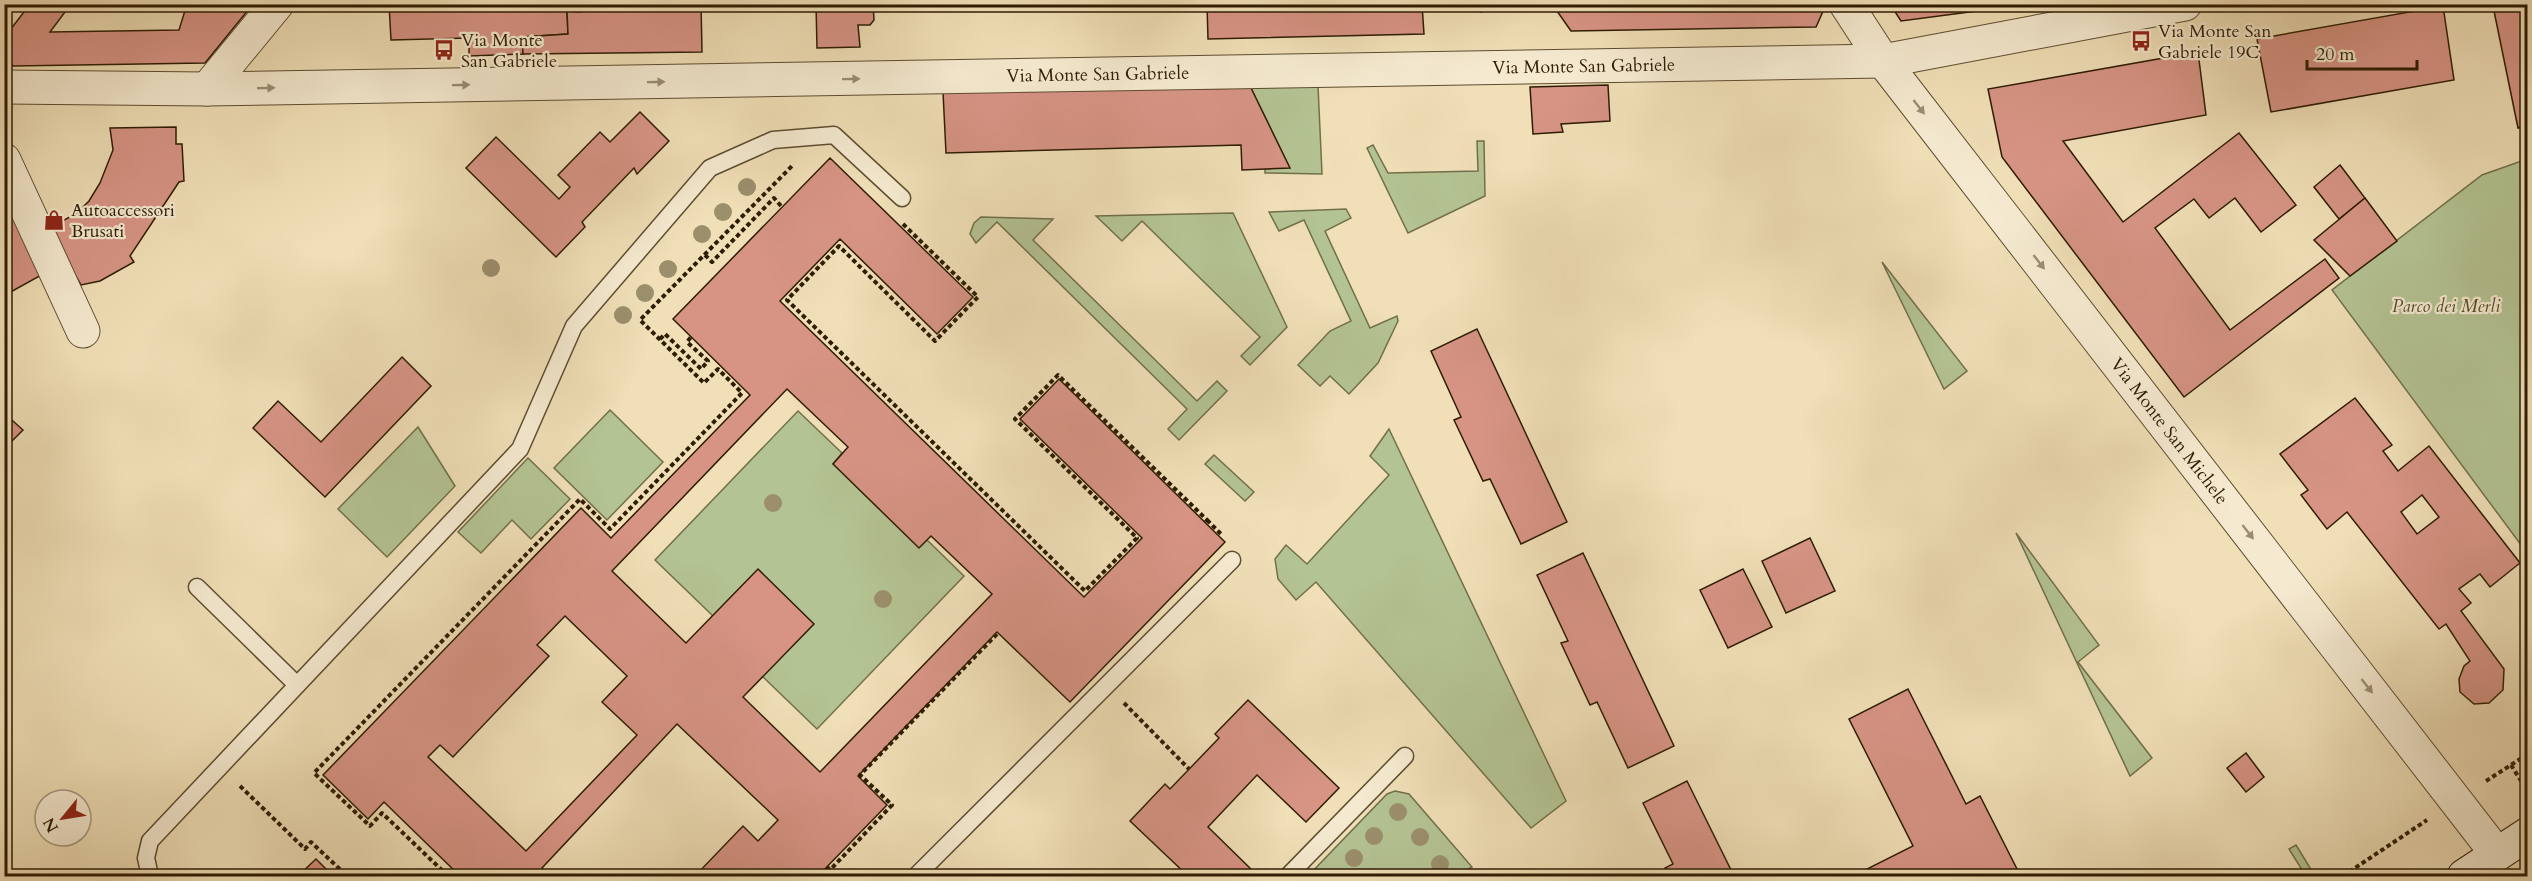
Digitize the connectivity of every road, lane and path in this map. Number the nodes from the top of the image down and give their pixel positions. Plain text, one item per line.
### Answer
1 (277, 4) edge
2 (1846, 4) edge
3 (2185, 4) edge
4 (1883, 61) junction
5 (4, 87) edge
6 (207, 89) junction
7 (801, 158) dead end
8 (4, 160) edge
9 (902, 198) dead end
10 (782, 207) dead end
11 (929, 250) dead end
12 (705, 255) junction
13 (83, 331) dead end
14 (691, 337) dead end
15 (660, 339) junction
16 (673, 464) junction
17 (678, 469) dead end
18 (1224, 538) dead end
19 (1232, 560) dead end
20 (197, 587) dead end
21 (997, 634) dead end
22 (297, 685) junction
23 (1119, 698) dead end
24 (2528, 754) edge
25 (1405, 756) dead end
26 (2511, 765) junction
27 (1189, 769) dead end
28 (2483, 783) dead end
29 (239, 785) dead end
30 (2528, 792) edge
31 (2437, 814) dead end
32 (2528, 834) edge
33 (2497, 854) junction
34 (827, 867) dead end
35 (150, 876) edge
36 (347, 876) edge
37 (448, 876) edge
38 (916, 876) edge
39 (1288, 876) edge
40 (2343, 876) edge
41 (2464, 876) edge

1 - 6 street
2 - 4 street, Via Monte San Michele
3 - 4 street, Via Monte San Gabriele
6 -> 4 street, Via Monte San Gabriele
4 -> 33 street, Via Monte San Michele
5 - 6 street, Via Monte San Gabriele
7 - 12 path
8 - 13 street
9 - 22 lane
10 - 12 path
11 - 18 path
12 - 15 path
14 - 15 path
15 - 16 path
16 - 17 path
16 - 37 path
19 - 38 lane
20 - 22 lane
21 - 34 path
22 - 35 lane
23 - 27 path
24 - 26 path
25 - 39 lane
26 - 28 path
26 - 30 path
29 - 36 path
31 - 40 path
32 - 33 street
33 - 41 street

